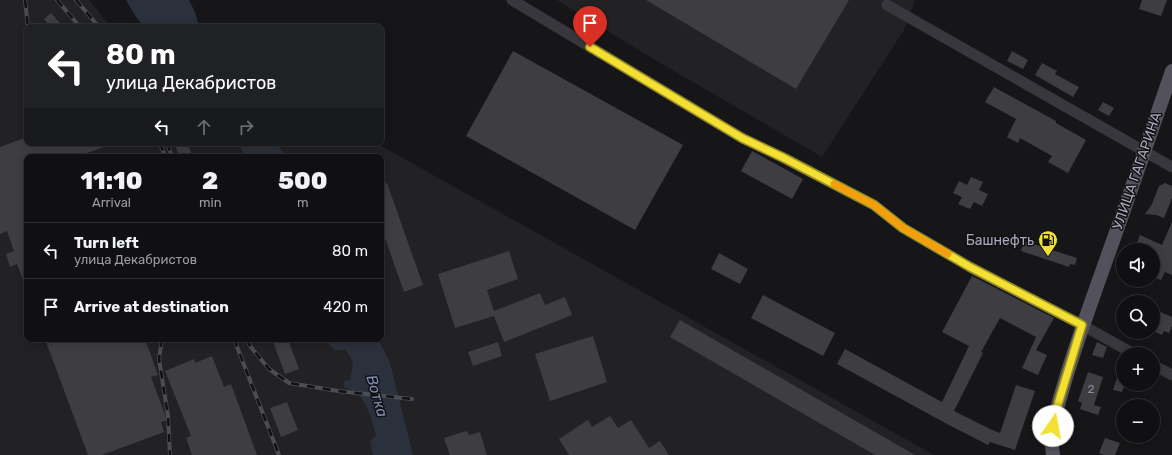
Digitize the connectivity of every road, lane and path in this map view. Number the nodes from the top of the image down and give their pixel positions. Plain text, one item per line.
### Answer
1 (512, 0) edge
2 (887, 5) dead end
3 (1172, 71) edge
4 (1144, 151) junction
5 (1172, 167) edge
6 (1082, 325) junction
7 (1121, 347) edge
8 (1160, 369) edge
9 (1172, 375) edge
10 (1053, 455) edge

1 - 6 street
2 - 4 street
3 - 4 main road, УЛИЦА ГАГАРИНА
4 - 5 street
4 - 6 main road, УЛИЦА ГАГАРИНА
6 - 7 street
6 - 10 main road, УЛИЦА ГАГАРИНА
8 - 9 street

